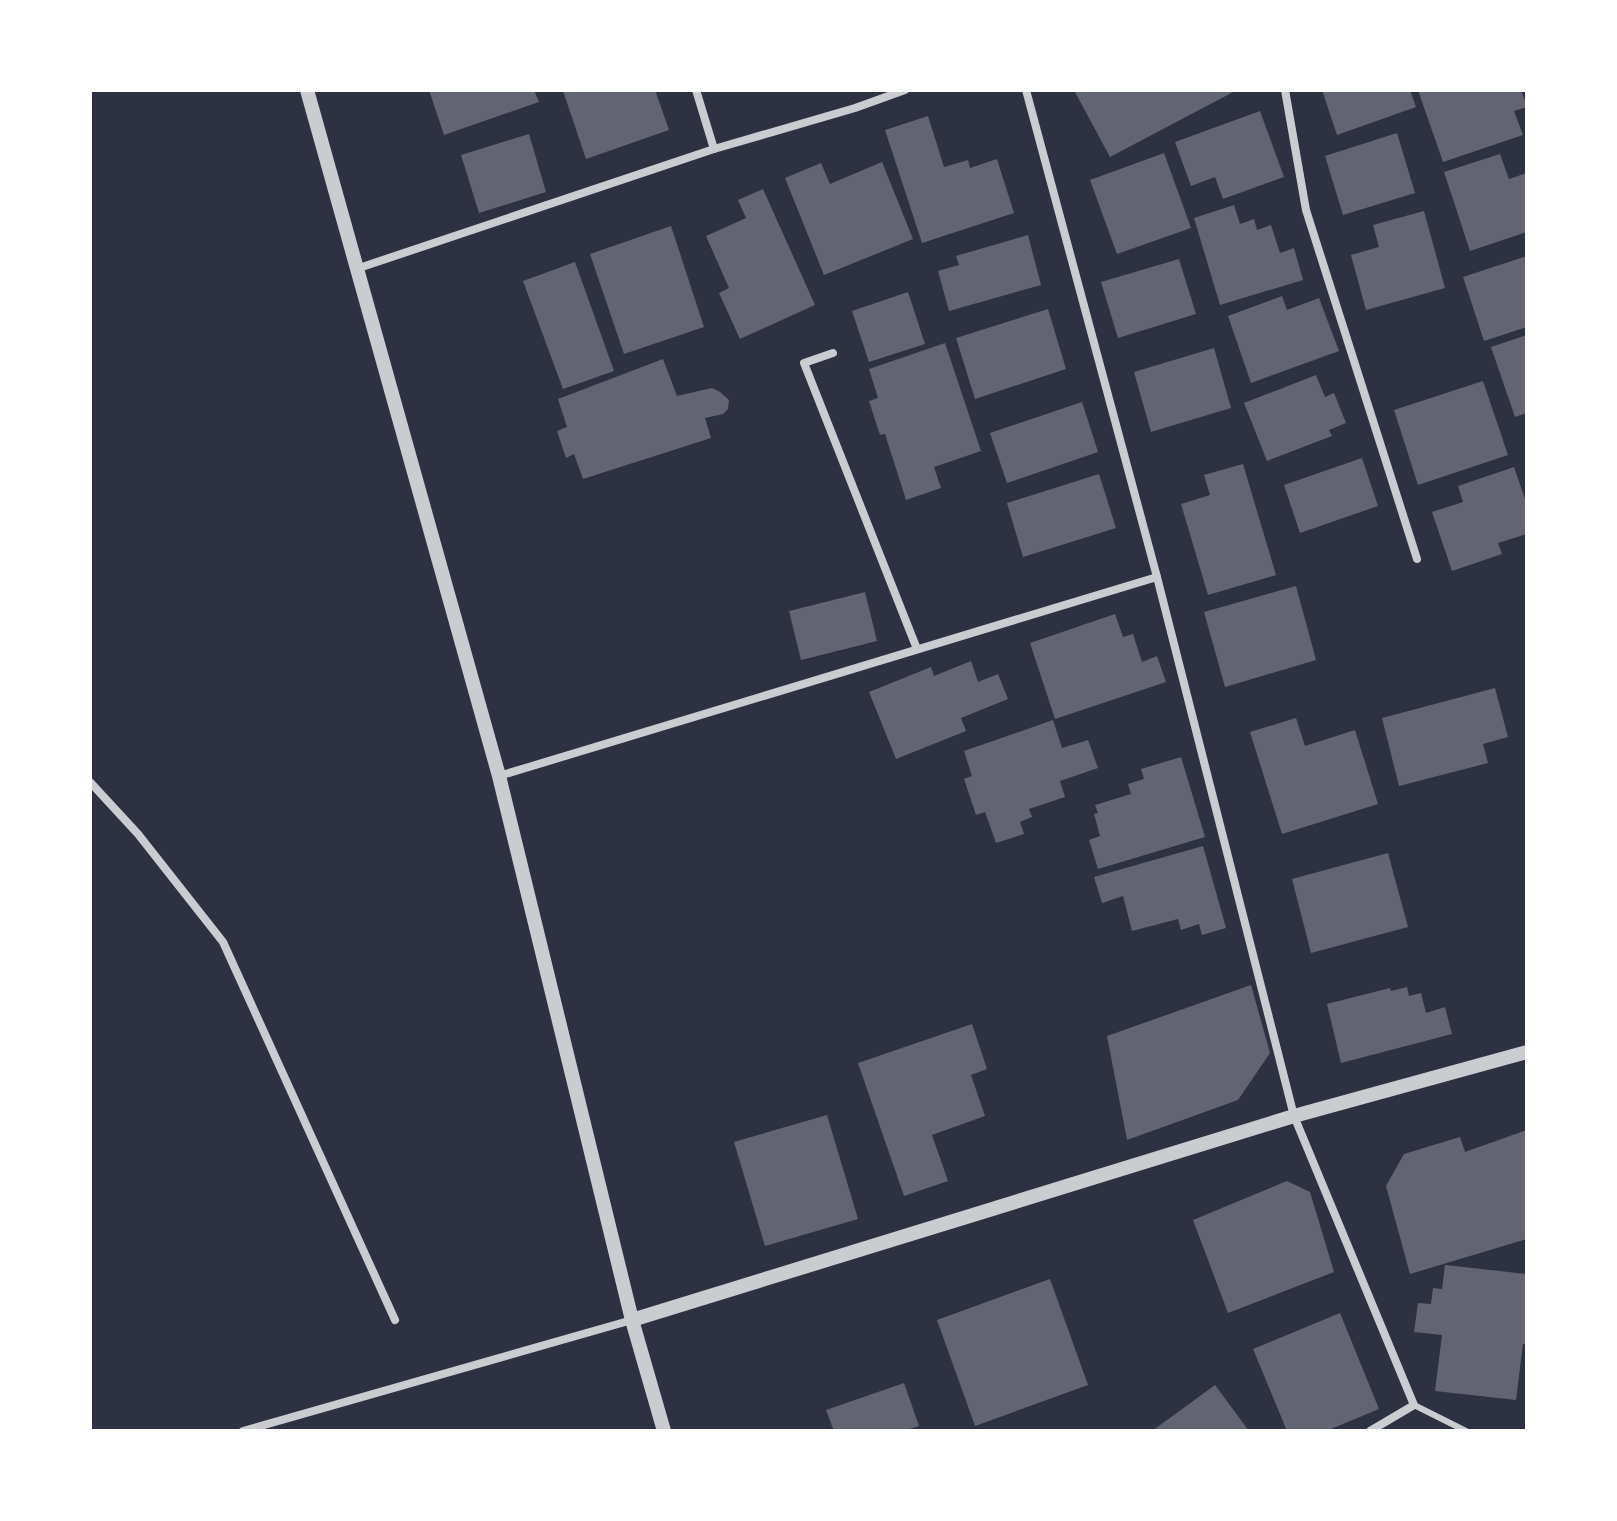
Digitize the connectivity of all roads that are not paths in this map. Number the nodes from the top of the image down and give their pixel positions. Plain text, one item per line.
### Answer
1 (307, 90) edge
2 (696, 90) edge
3 (905, 90) edge
4 (1026, 90) edge
5 (1285, 90) edge
6 (714, 149) junction
7 (356, 269) junction
8 (833, 353) dead end
9 (1417, 559) dead end
10 (1157, 577) junction
11 (917, 649) junction
12 (499, 776) junction
13 (90, 782) edge
14 (1527, 1052) edge
15 (1294, 1116) junction
16 (395, 1320) dead end
17 (632, 1320) junction
18 (1414, 1405) junction
19 (243, 1431) edge
20 (664, 1431) edge
21 (1370, 1431) edge
22 (1466, 1431) edge

1 - 7 street
2 - 6 street
3 - 6 street
4 - 10 street
5 - 9 street
6 - 7 street
7 - 12 street
8 - 11 street
10 - 11 street
10 - 15 street
11 - 12 street
12 - 17 street
13 - 16 street
14 - 15 street
15 - 17 street
15 - 18 street
17 - 19 street
17 - 20 street
18 - 21 street
18 - 22 lane

